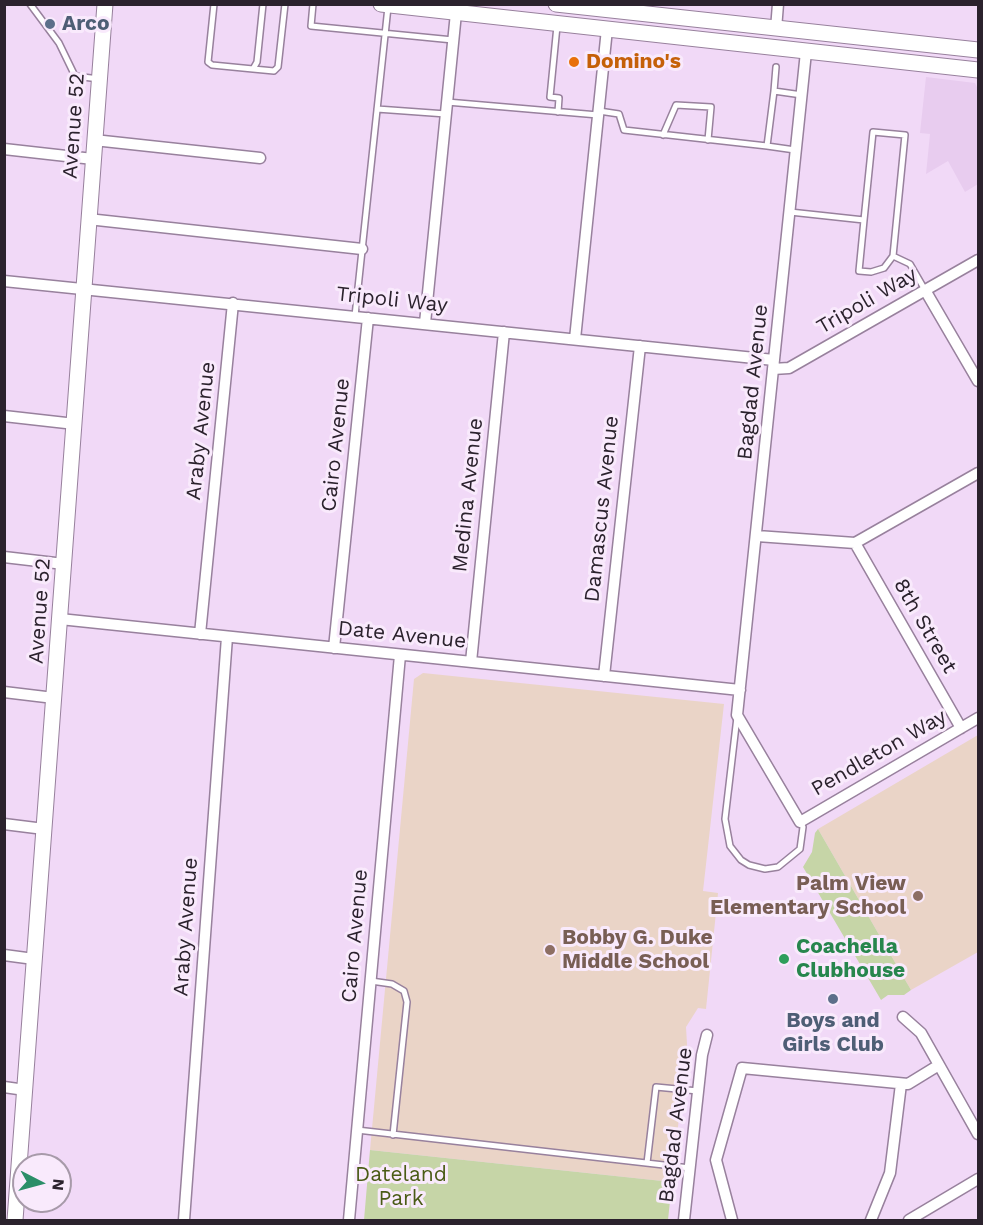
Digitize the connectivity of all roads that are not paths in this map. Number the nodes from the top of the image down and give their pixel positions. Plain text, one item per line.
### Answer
1 (30, 4) edge
2 (105, 4) edge
3 (214, 4) edge
4 (263, 4) edge
5 (285, 4) edge
6 (313, 4) edge
7 (556, 4) edge
8 (778, 4) edge
9 (385, 5) edge
10 (453, 9) edge
11 (557, 25) junction
12 (776, 28) junction
13 (607, 29) junction
14 (386, 34) junction
15 (677, 37) junction
16 (453, 40) junction
17 (905, 42) junction
18 (978, 50) edge
19 (806, 52) junction
20 (776, 67) dead end
21 (253, 69) junction
22 (978, 70) edge
23 (99, 79) junction
24 (774, 91) junction
25 (802, 94) junction
26 (447, 102) junction
27 (377, 109) junction
28 (558, 112) junction
29 (598, 113) junction
30 (446, 114) junction
31 (663, 135) junction
32 (94, 140) junction
33 (708, 140) junction
34 (767, 146) junction
35 (4, 149) edge
36 (796, 150) junction
37 (260, 158) dead end
38 (93, 159) junction
39 (790, 212) junction
40 (88, 219) junction
41 (864, 220) junction
42 (362, 249) junction
43 (893, 256) junction
44 (978, 260) edge
45 (4, 281) edge
46 (83, 289) junction
47 (925, 290) junction
48 (233, 303) junction
49 (355, 316) junction
50 (368, 318) junction
51 (424, 323) junction
52 (504, 332) junction
53 (575, 339) junction
54 (640, 346) junction
55 (774, 364) junction
56 (978, 381) edge
57 (4, 416) edge
58 (75, 424) junction
59 (978, 472) edge
60 (757, 536) junction
61 (855, 543) junction
62 (4, 557) edge
63 (64, 564) junction
64 (60, 619) junction
65 (200, 634) junction
66 (227, 637) junction
67 (334, 648) junction
68 (400, 655) junction
69 (471, 662) junction
70 (604, 676) junction
71 (740, 690) junction
72 (4, 692) edge
73 (54, 698) junction
74 (737, 716) junction
75 (978, 718) edge
76 (961, 728) junction
77 (800, 822) junction
78 (4, 824) edge
79 (44, 829) junction
80 (4, 956) edge
81 (34, 959) junction
82 (371, 981) junction
83 (903, 1017) dead end
84 (707, 1035) dead end
85 (939, 1065) junction
86 (901, 1084) junction
87 (4, 1088) edge
88 (25, 1090) junction
89 (698, 1091) junction
90 (357, 1130) junction
91 (978, 1134) edge
92 (393, 1135) junction
93 (647, 1163) junction
94 (690, 1168) junction
95 (978, 1179) edge
96 (12, 1220) edge
97 (184, 1221) edge
98 (349, 1221) edge
99 (684, 1221) edge
100 (732, 1221) edge
101 (871, 1221) edge
102 (909, 1221) edge

1 - 23 lane
2 - 23 main road, Avenue 52
3 - 21 lane
4 - 21 lane
5 - 21 lane
6 - 14 lane
7 - 12 main road
8 - 12 street
9 - 10 main road
9 - 14 lane
10 - 11 main road
10 - 16 street
11 - 13 main road
11 - 28 lane
12 - 15 main road
12 - 17 main road
13 - 15 main road
13 - 29 street
14 - 16 lane
14 - 27 lane
15 - 19 main road
16 - 26 street
17 - 18 main road
17 - 19 main road
19 - 22 main road
19 - 25 street, Bagdad Avenue
20 - 24 lane
23 - 32 main road, Avenue 52
24 - 25 lane
24 - 34 lane
25 - 36 street, Bagdad Avenue
26 - 28 lane
26 - 30 street
27 - 30 lane
27 - 42 lane
28 - 29 lane
29 - 31 lane
29 - 53 street
30 - 51 street
31 - 33 lane
31 - 33 lane
32 - 37 street
32 - 38 main road, Avenue 52
33 - 34 lane
34 - 36 lane
35 - 38 street
36 - 39 street, Bagdad Avenue
38 - 40 main road, Avenue 52
39 - 41 lane
39 - 55 street, Bagdad Avenue
40 - 42 street
40 - 46 main road, Avenue 52
41 - 43 lane
41 - 43 lane
42 - 49 lane
43 - 47 lane
44 - 47 street, Tripoli Way
45 - 46 street, Tripoli Way
46 - 48 street, Tripoli Way
46 - 58 main road, Avenue 52
47 - 55 street, Tripoli Way
47 - 56 street
48 - 49 street, Tripoli Way
48 - 65 street, Araby Avenue
49 - 50 street, Tripoli Way
50 - 51 street, Tripoli Way
50 - 67 street, Cairo Avenue
51 - 52 street, Tripoli Way
52 - 53 street, Tripoli Way
52 - 69 street, Medina Avenue
53 - 54 street, Tripoli Way
54 - 55 street, Tripoli Way
54 - 70 street, Damascus Avenue
55 - 60 street, Bagdad Avenue
57 - 58 street
58 - 63 main road, Avenue 52
59 - 61 street
60 - 61 street
60 - 71 street, Bagdad Avenue
61 - 76 street, 8th Street
62 - 63 street
63 - 64 main road, Avenue 52
64 - 65 street, Date Avenue
64 - 73 main road, Avenue 52
65 - 66 street, Date Avenue
66 - 67 street, Date Avenue
66 - 97 street, Araby Avenue
67 - 68 street, Date Avenue
68 - 69 street, Date Avenue
68 - 82 street, Cairo Avenue
69 - 70 street, Date Avenue
70 - 71 street, Date Avenue
71 - 74 street, Bagdad Avenue
72 - 73 street
73 - 79 main road, Avenue 52
74 - 77 street
74 - 77 lane
75 - 76 street, Pendleton Way
76 - 77 street, Pendleton Way
78 - 79 street
79 - 81 main road, Avenue 52
80 - 81 street
81 - 88 main road, Avenue 52
82 - 90 street, Cairo Avenue
82 - 92 lane
83 - 85 street
84 - 89 street, Bagdad Avenue
85 - 86 street
85 - 91 street
86 - 100 street
86 - 101 street
87 - 88 street
88 - 96 main road, Avenue 52
89 - 93 lane
89 - 94 street, Bagdad Avenue
90 - 92 lane
90 - 98 street, Cairo Avenue
92 - 93 lane
93 - 94 lane
94 - 99 street, Bagdad Avenue
95 - 102 street

